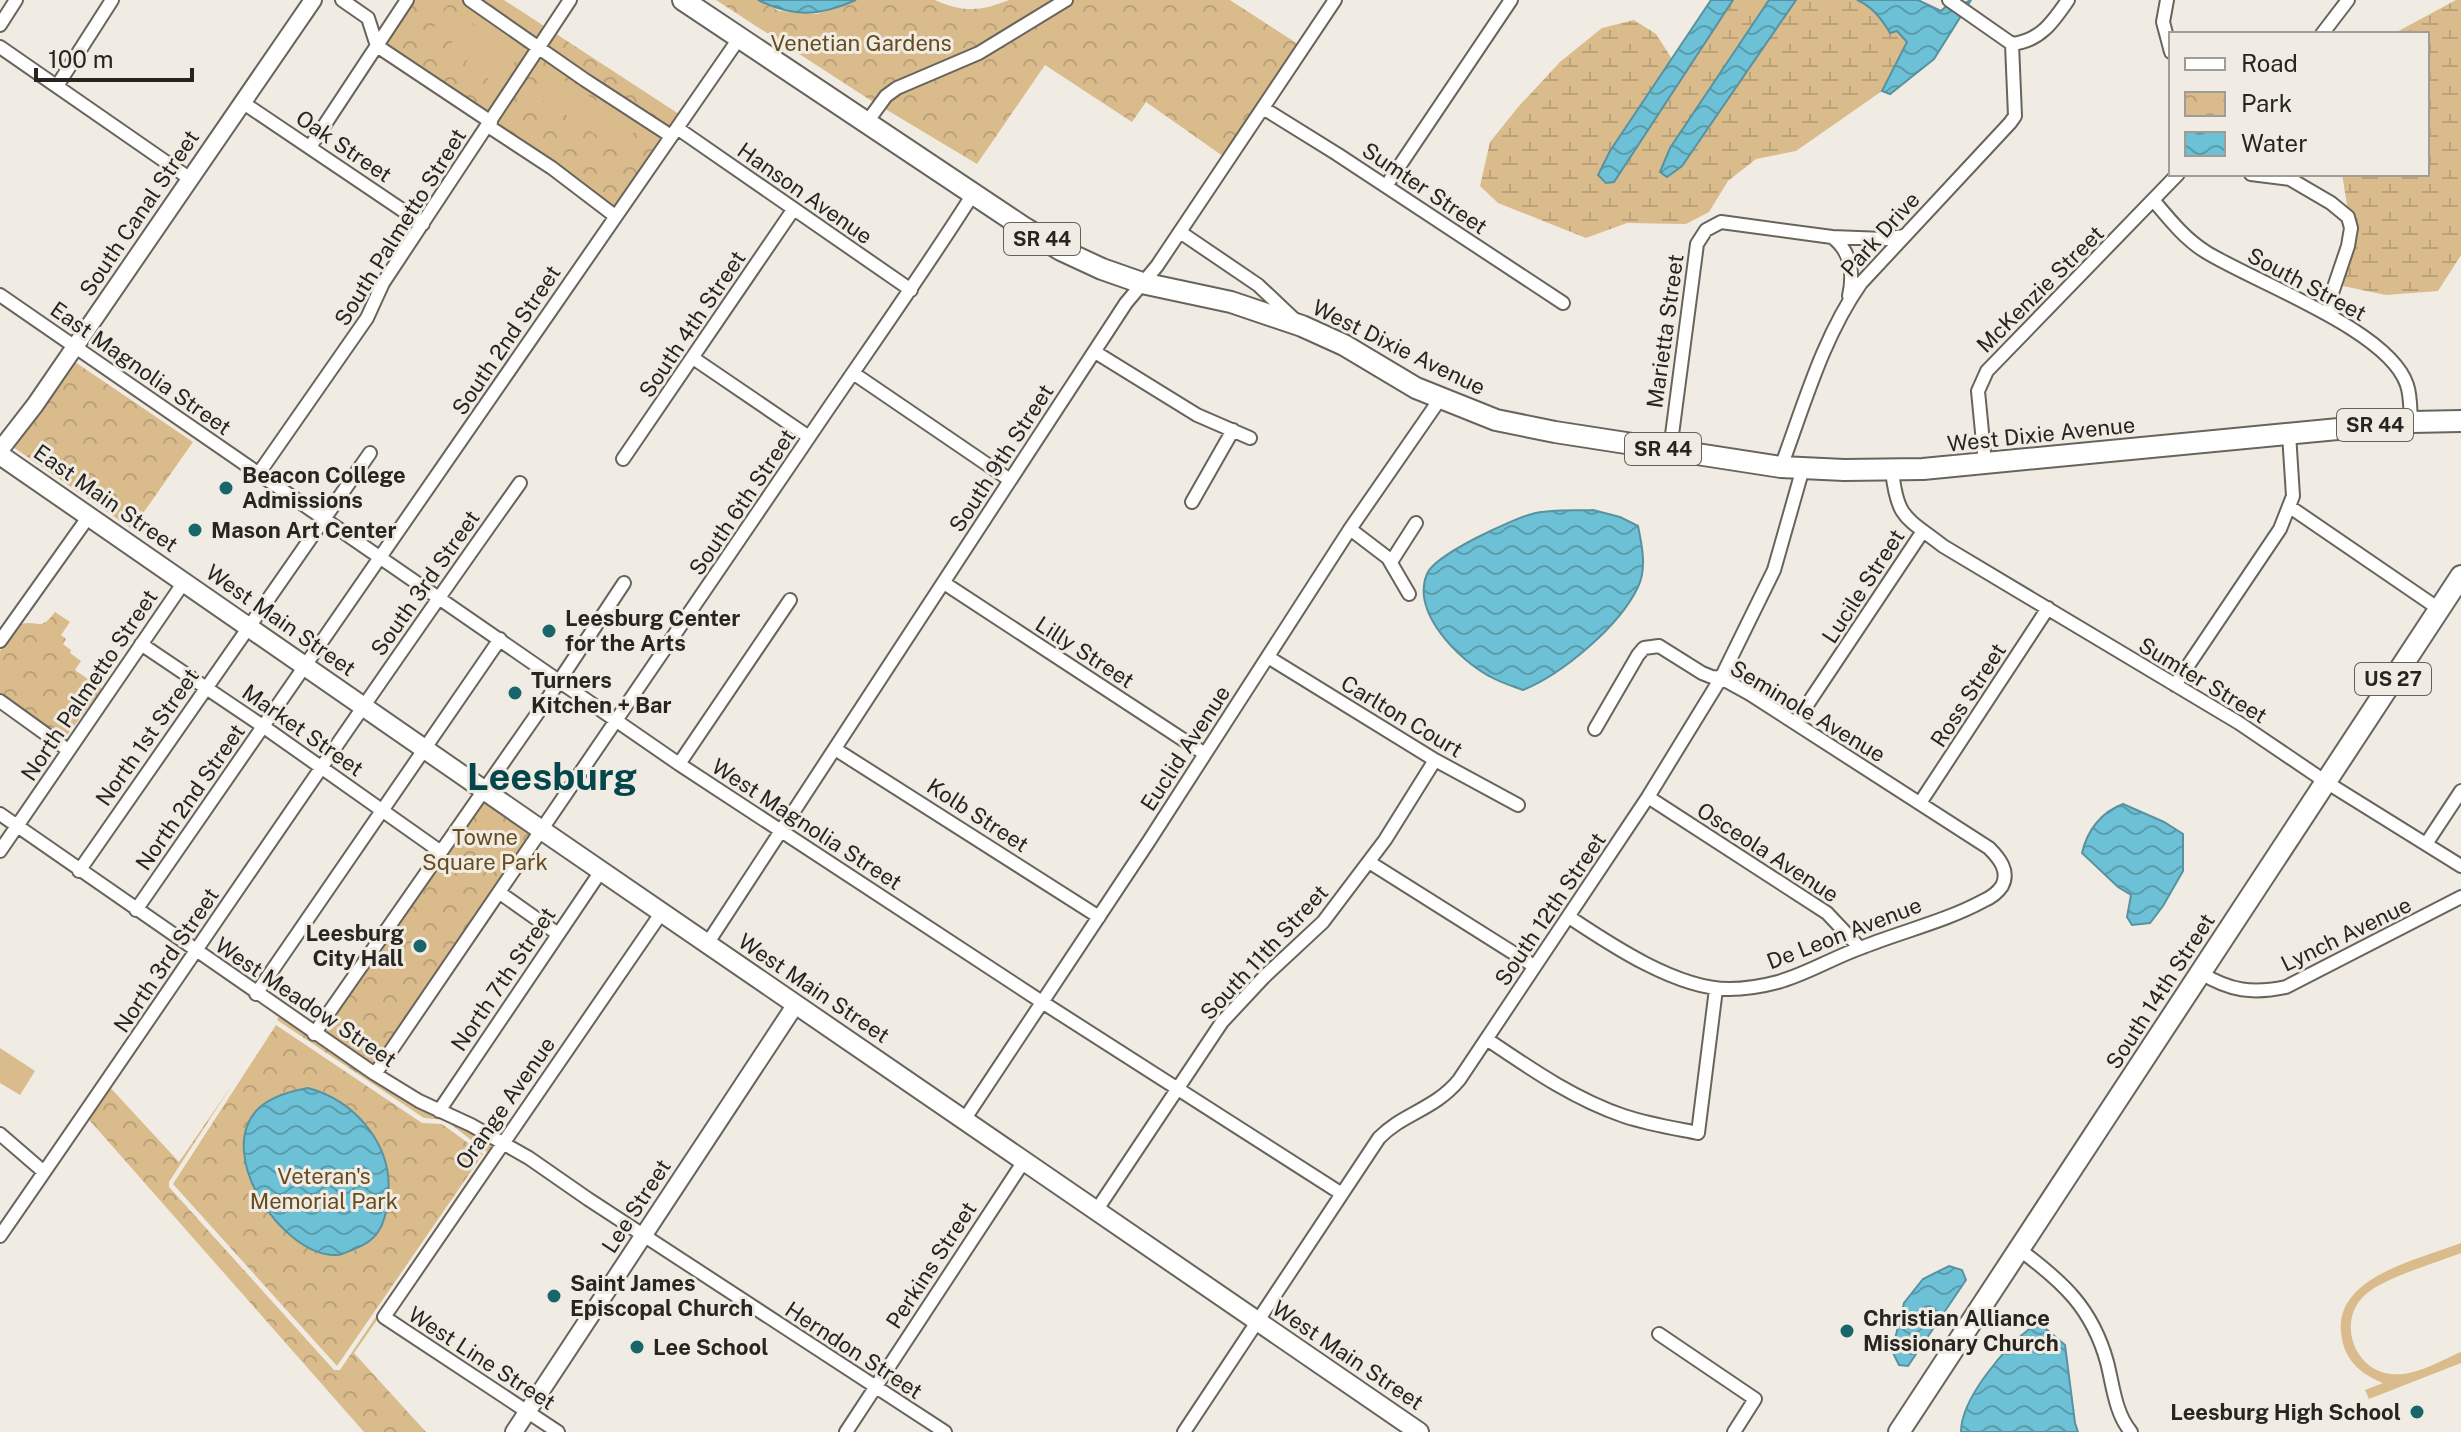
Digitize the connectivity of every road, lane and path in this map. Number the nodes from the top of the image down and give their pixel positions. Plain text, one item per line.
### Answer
1 (16, 0) edge
2 (112, 0) edge
3 (299, 0) edge
4 (313, 0) edge
5 (342, 0) edge
6 (407, 0) edge
7 (470, 0) edge
8 (570, 0) edge
9 (683, 0) edge
10 (1066, 0) edge
11 (1335, 0) edge
12 (1511, 0) edge
13 (1949, 0) edge
14 (2068, 0) edge
15 (2167, 0) edge
16 (2348, 0) edge
17 (0, 25) edge
18 (2324, 32) edge
19 (740, 37) junction
20 (2012, 44) junction
21 (2169, 44) edge
22 (377, 46) junction
23 (540, 46) junction
24 (0, 47) edge
25 (57, 86) junction
26 (242, 102) junction
27 (1263, 108) junction
28 (867, 122) junction
29 (489, 124) junction
30 (674, 132) junction
31 (310, 147) junction
32 (185, 175) junction
33 (2176, 176) edge
34 (2291, 177) edge
35 (1386, 186) junction
36 (973, 194) junction
37 (2154, 201) junction
38 (793, 210) junction
39 (615, 216) junction
40 (423, 224) junction
41 (1180, 232) junction
42 (1904, 236) junction
43 (1832, 237) junction
44 (1142, 283) junction
45 (911, 290) junction
46 (0, 295) edge
47 (1563, 303) dead end
48 (1847, 303) junction
49 (2333, 317) junction
50 (1302, 326) junction
51 (70, 344) junction
52 (1095, 352) junction
53 (693, 358) junction
54 (853, 373) junction
55 (1440, 399) junction
56 (2461, 421) edge
57 (2411, 422) junction
58 (1233, 430) junction
59 (0, 431) edge
60 (2289, 434) junction
61 (809, 437) junction
62 (1250, 438) dead end
63 (1670, 450) junction
64 (0, 452) edge
65 (370, 453) dead end
66 (623, 459) dead end
67 (1985, 463) junction
68 (1781, 467) junction
69 (1803, 468) junction
70 (1892, 470) junction
71 (259, 473) junction
72 (1010, 480) junction
73 (520, 483) dead end
74 (1192, 502) dead end
75 (2290, 507) junction
76 (89, 516) junction
77 (323, 517) junction
78 (1416, 523) dead end
79 (1350, 529) junction
80 (1923, 531) junction
81 (381, 557) junction
82 (1391, 562) junction
83 (2461, 576) edge
84 (184, 582) junction
85 (624, 583) dead end
86 (944, 583) junction
87 (1409, 594) dead end
88 (439, 597) junction
89 (790, 600) dead end
90 (2048, 608) junction
91 (2439, 609) junction
92 (248, 626) junction
93 (500, 639) junction
94 (0, 641) edge
95 (141, 644) junction
96 (1268, 657) junction
97 (306, 666) junction
98 (1721, 678) junction
99 (560, 681) junction
100 (2175, 685) junction
101 (206, 687) junction
102 (0, 701) edge
103 (362, 706) junction
104 (618, 722) junction
105 (1795, 723) junction
106 (264, 727) junction
107 (1595, 729) dead end
108 (425, 749) junction
109 (835, 749) junction
110 (68, 750) junction
111 (1205, 754) junction
112 (1435, 760) junction
113 (679, 764) junction
114 (321, 767) junction
115 (2326, 782) junction
116 (483, 789) junction
117 (2461, 791) edge
118 (1648, 797) junction
119 (1920, 803) junction
120 (1518, 805) dead end
121 (383, 810) junction
122 (0, 814) edge
123 (17, 826) junction
124 (543, 831) junction
125 (781, 832) junction
126 (2426, 844) junction
127 (1988, 848) joint
128 (0, 851) edge
129 (441, 852) junction
130 (1369, 862) junction
131 (2461, 866) edge
132 (79, 871) junction
133 (601, 871) junction
134 (500, 893) junction
135 (2461, 897) edge
136 (136, 910) junction
137 (662, 912) junction
138 (1099, 917) junction
139 (1569, 917) junction
140 (558, 934) junction
141 (707, 944) junction
142 (1860, 948) junction
143 (196, 952) junction
144 (1534, 966) junction
145 (2201, 973) junction
146 (1716, 989) junction
147 (256, 994) junction
148 (1042, 1002) junction
149 (796, 1004) junction
150 (314, 1034) junction
151 (1488, 1040) junction
152 (375, 1074) junction
153 (1178, 1089) junction
154 (439, 1111) junction
155 (964, 1120) junction
156 (0, 1134) edge
157 (502, 1142) junction
158 (1024, 1161) junction
159 (44, 1172) junction
160 (1342, 1194) junction
161 (1096, 1211) junction
162 (0, 1236) edge
163 (643, 1236) junction
164 (2020, 1250) junction
165 (385, 1318) joint
166 (1259, 1322) junction
167 (1659, 1334) dead end
168 (875, 1387) junction
169 (528, 1411) junction
170 (514, 1432) edge
171 (558, 1432) edge
172 (846, 1432) edge
173 (945, 1432) edge
174 (1184, 1432) edge
175 (1419, 1432) edge
176 (1734, 1432) edge
177 (1899, 1432) edge
178 (2131, 1432) edge

1 - 17 street
2 - 25 street
3 - 32 street
4 - 26 street, South Canal Street
5 - 22 street
6 - 22 street
7 - 23 street, Hanson Avenue
8 - 23 street, South Palmetto Street
9 - 19 main road, West Dixie Avenue / SR 44
10 - 28 street
11 - 27 street, South 9th Street
12 - 35 street
13 - 20 street
14 - 20 street
15 - 21 street
16 - 18 street
19 - 28 main road, West Dixie Avenue / SR 44
19 - 30 street, South 2nd Street
20 - 42 street, Park Drive
22 - 29 street
22 - 31 street
23 - 29 street, South Palmetto Street
23 - 30 street, Hanson Avenue
24 - 25 street
25 - 32 street
26 - 31 street, Oak Street
26 - 32 street, South Canal Street
27 - 35 street, Sumter Street
27 - 41 street, South 9th Street
28 - 36 main road, West Dixie Avenue / SR 44
29 - 39 street
29 - 40 street, South Palmetto Street
30 - 38 street, Hanson Avenue
30 - 39 street, South 2nd Street
31 - 40 street, Oak Street
32 - 51 street, South Canal Street
33 - 37 street, McKenzie Street
34 - 49 street
35 - 47 street, Sumter Street
36 - 44 main road, West Dixie Avenue / SR 44
36 - 45 street, South 6th Street
37 - 49 street, South Street
37 - 67 street, McKenzie Street
38 - 45 street, Hanson Avenue
38 - 53 street, South 4th Street
39 - 81 street, South 2nd Street
40 - 71 street, South Palmetto Street
41 - 44 street, South 9th Street
41 - 50 street
42 - 43 street, Marietta Street
42 - 48 street, Park Drive
43 - 48 street
43 - 63 street, Marietta Street
44 - 50 main road, West Dixie Avenue / SR 44
44 - 52 street, South 9th Street
45 - 54 street, South 6th Street
46 - 51 street, East Magnolia Street
48 - 68 street, Park Drive
49 - 57 street, South Street
50 - 55 main road, West Dixie Avenue / SR 44
51 - 59 street
51 - 64 street, South Canal Street
51 - 71 street, East Magnolia Street
52 - 58 street
52 - 72 street, South 9th Street
53 - 61 street
53 - 66 street, South 4th Street
54 - 61 street, South 6th Street
54 - 72 street
55 - 63 main road, West Dixie Avenue / SR 44
55 - 79 street, Euclid Avenue
56 - 57 main road, West Dixie Avenue / SR 44
57 - 60 main road, West Dixie Avenue / SR 44
58 - 62 street
58 - 74 street
60 - 67 main road, West Dixie Avenue / SR 44
60 - 75 street
61 - 104 street, South 6th Street
63 - 68 main road, West Dixie Avenue / SR 44
64 - 76 main road, East Main Street
65 - 77 street, North 1st Street
67 - 70 main road, West Dixie Avenue / SR 44
68 - 69 main road, West Dixie Avenue / SR 44
69 - 70 main road, West Dixie Avenue / SR 44
69 - 98 street, South 12th Street
70 - 80 street, Lucile Street
71 - 77 street, West Magnolia Street
72 - 86 street, South 9th Street
73 - 88 street, South 3rd Street
75 - 91 street
75 - 100 street
76 - 84 main road, East Main Street
76 - 94 street
77 - 81 street, West Magnolia Street
77 - 92 street, North 1st Street
78 - 82 street
79 - 82 street
79 - 96 street, Euclid Avenue
80 - 90 street, Sumter Street
80 - 105 street, Lucile Street
81 - 88 street, West Magnolia Street
81 - 97 street, South 2nd Street
82 - 87 street
83 - 91 main road, South 14th Street / US 27
84 - 92 main road, West Main Street
84 - 95 street, North Palmetto Street
85 - 99 street
86 - 109 street, South 9th Street
86 - 111 street, Lilly Street
88 - 93 street, West Magnolia Street
88 - 103 street, South 3rd Street
89 - 113 street
90 - 100 street, Sumter Street
90 - 119 street, Ross Street
91 - 115 main road, South 14th Street / US 27
92 - 97 main road, West Main Street
92 - 101 street, North 1st Street
93 - 99 street, West Magnolia Street
93 - 108 street
95 - 101 street, Market Street
95 - 110 street, North Palmetto Street
96 - 111 street, Euclid Avenue
96 - 112 street, Carlton Court
97 - 103 main road, West Main Street
97 - 106 street, North 2nd Street
98 - 105 street, Seminole Avenue
98 - 107 street, Seminole Avenue
98 - 118 street, South 12th Street
99 - 104 street, West Magnolia Street
99 - 116 street
100 - 115 street, Sumter Street
101 - 106 street, Market Street
101 - 132 street, North 1st Street
102 - 110 street
103 - 108 main road, West Main Street
103 - 114 street, North 3rd Street
104 - 113 street, West Magnolia Street
104 - 124 street, South 6th Street
105 - 119 street, Seminole Avenue
106 - 114 street, Market Street
106 - 136 street, North 2nd Street
108 - 116 main road, West Main Street
108 - 121 street
109 - 125 street, South 9th Street
109 - 138 street, Kolb Street
110 - 123 street, North Palmetto Street
111 - 138 street, Euclid Avenue
112 - 120 street, Carlton Court
112 - 130 street, South 11th Street
113 - 125 street, West Magnolia Street
114 - 121 street, Market Street
114 - 143 street, North 3rd Street
115 - 126 street, Sumter Street
115 - 145 main road, South 14th Street / US 27
116 - 124 main road, West Main Street
116 - 129 street
117 - 126 street
118 - 139 street, South 12th Street
118 - 142 street, Osceola Avenue
119 - 127 street, Seminole Avenue
121 - 129 street, Market Street
121 - 147 street
122 - 123 street, West Meadow Street
123 - 128 street, North Palmetto Street
123 - 132 street, West Meadow Street
124 - 133 main road, West Main Street
124 - 134 street, South 6th Street
125 - 141 street, South 9th Street
125 - 148 street, West Magnolia Street
126 - 131 street, Sumter Street
127 - 142 street, De Leon Avenue
129 - 150 street
130 - 144 street
130 - 153 street, South 11th Street
132 - 136 street, West Meadow Street
133 - 137 main road, West Main Street
133 - 140 street, North 7th Street
134 - 140 street
134 - 152 street, South 6th Street
135 - 145 street, Lynch Avenue
136 - 143 street, West Meadow Street
137 - 141 main road, West Main Street
137 - 157 street, Orange Avenue
138 - 148 street, Euclid Avenue
139 - 144 street, South 12th Street
139 - 146 street, De Leon Avenue
140 - 154 street, North 7th Street
141 - 149 main road, West Main Street
142 - 146 street, De Leon Avenue
143 - 147 street, West Meadow Street
143 - 159 street, North 3rd Street
144 - 151 street, South 12th Street
145 - 164 main road, South 14th Street / US 27
146 - 151 street
147 - 150 street, West Meadow Street
148 - 153 street, West Magnolia Street
148 - 155 street, Euclid Avenue
149 - 155 main road, West Main Street
149 - 163 street, Lee Street
150 - 152 street, West Meadow Street
151 - 160 street, South 12th Street
152 - 154 street, West Meadow Street
153 - 160 street, West Magnolia Street
153 - 161 street, South 11th Street
154 - 157 street, West Meadow Street
155 - 158 main road, West Main Street
156 - 159 street
157 - 163 street, Herndon Street
157 - 165 street, Orange Avenue
158 - 161 main road, West Main Street
158 - 168 street, Perkins Street
159 - 162 street, North 3rd Street
160 - 166 street, South 12th Street
161 - 166 main road, West Main Street
163 - 168 street, Herndon Street
163 - 169 street, Lee Street
164 - 177 main road, South 14th Street / US 27
164 - 178 street
165 - 169 street, West Line Street
166 - 174 street, South 12th Street
166 - 175 main road, West Main Street
167 - 176 street
168 - 172 street, Perkins Street
168 - 173 street, Herndon Street
169 - 170 street, Lee Street
169 - 171 street, West Line Street

